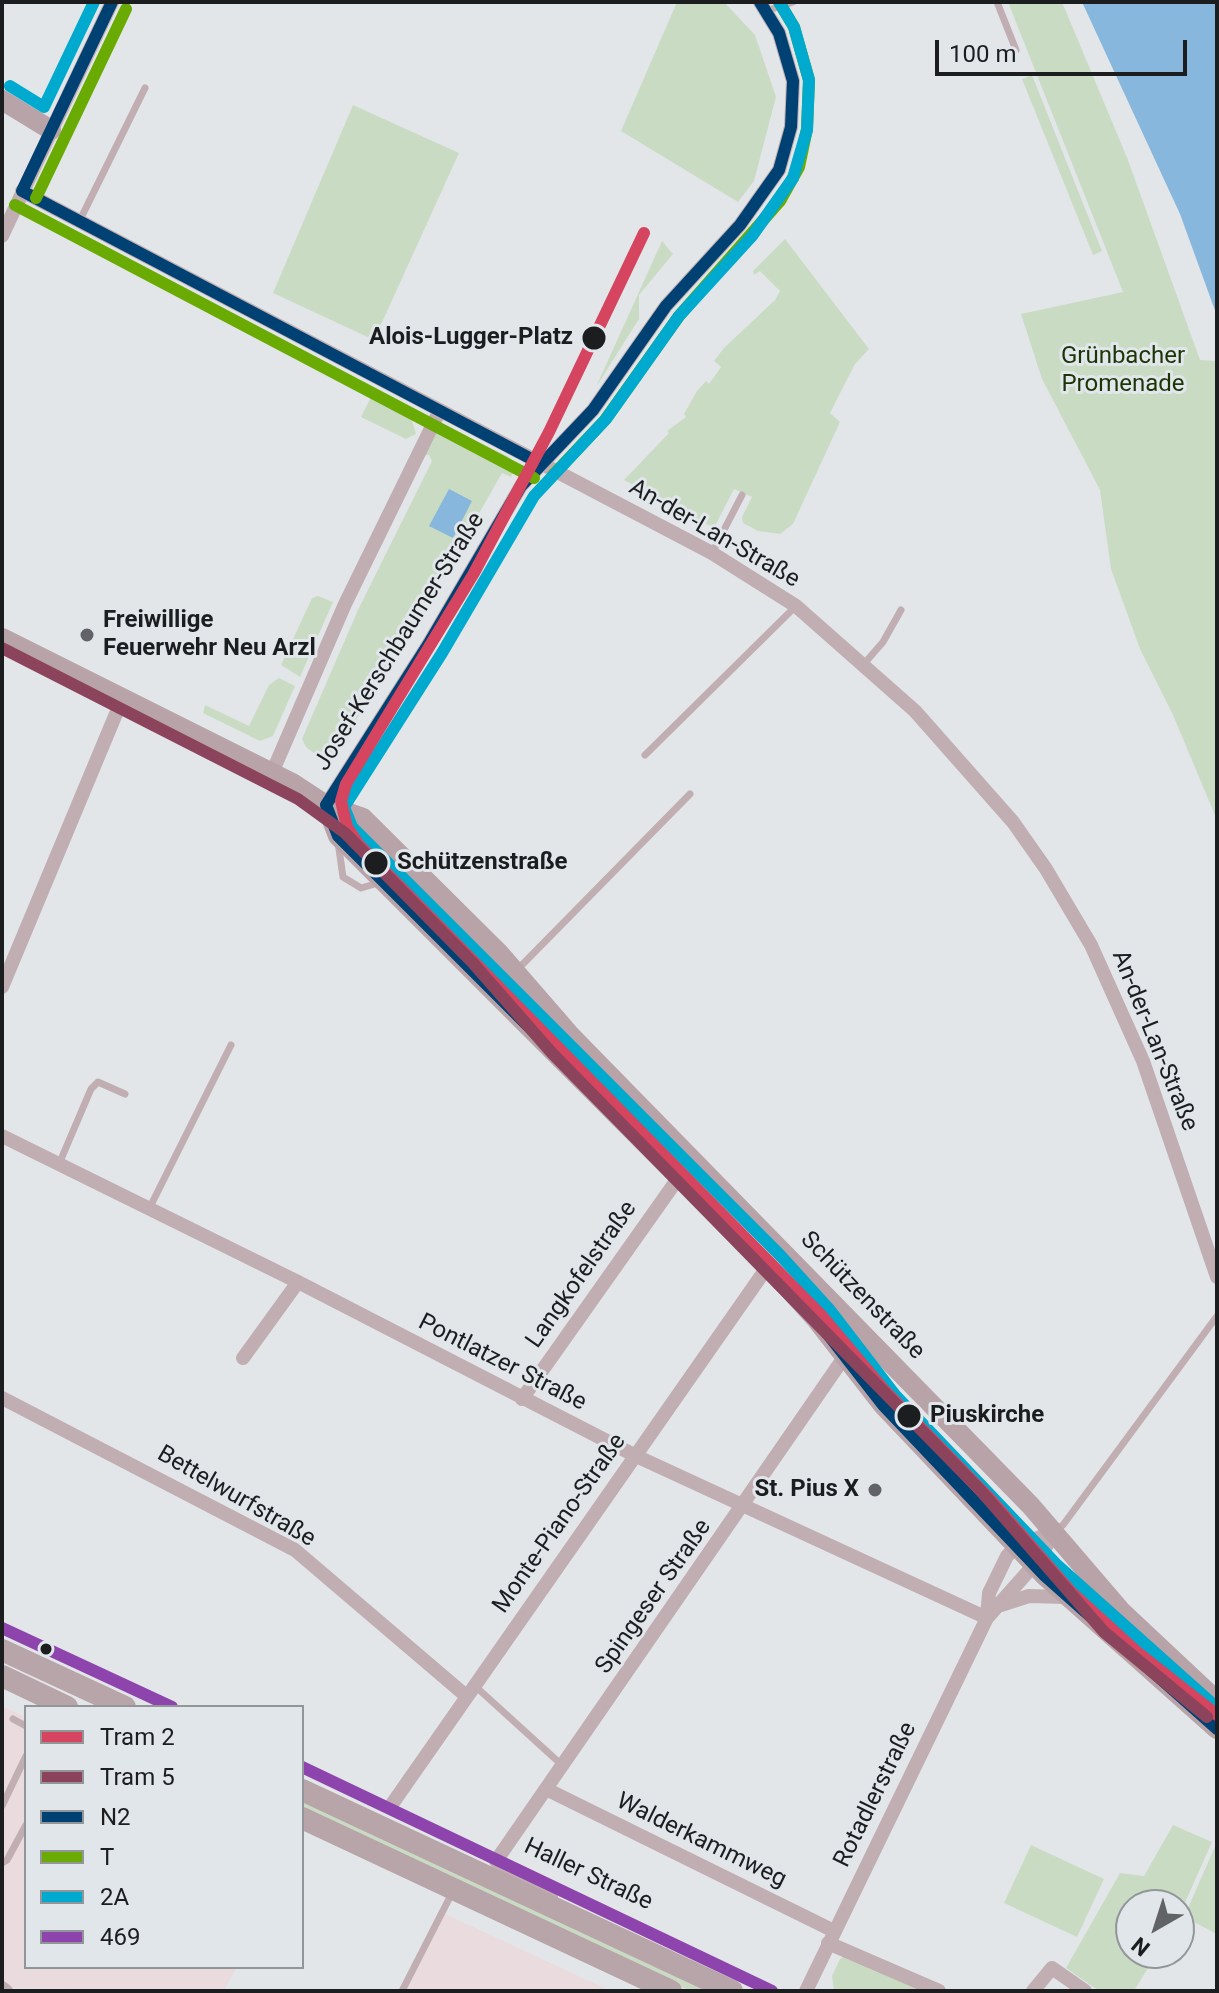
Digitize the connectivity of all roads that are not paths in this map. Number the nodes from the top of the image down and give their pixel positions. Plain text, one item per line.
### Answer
1 (112, 2) edge
2 (793, 2) edge
3 (997, 2) edge
4 (763, 6) edge
5 (1016, 50) dead end
6 (145, 88) dead end
7 (2, 100) edge
8 (51, 130) junction
9 (22, 191) junction
10 (80, 220) junction
11 (2, 236) edge
12 (440, 410) junction
13 (541, 464) junction
14 (742, 495) dead end
15 (712, 553) junction
16 (796, 606) junction
17 (901, 610) dead end
18 (2, 638) edge
19 (863, 665) junction
20 (123, 697) junction
21 (645, 755) dead end
22 (272, 773) junction
23 (690, 794) dead end
24 (326, 805) junction
25 (515, 972) junction
26 (2, 987) edge
27 (231, 1045) dead end
28 (125, 1094) dead end
29 (2, 1136) edge
30 (59, 1164) junction
31 (679, 1177) junction
32 (149, 1209) junction
33 (768, 1266) junction
34 (1217, 1277) edge
35 (298, 1282) junction
36 (1217, 1316) edge
37 (845, 1356) junction
38 (243, 1358) dead end
39 (2, 1398) edge
40 (522, 1399) junction
41 (636, 1456) junction
42 (745, 1505) junction
43 (1053, 1532) junction
44 (1017, 1546) junction
45 (1035, 1565) junction
46 (1065, 1597) junction
47 (992, 1613) junction
48 (2, 1628) edge
49 (2, 1650) edge
50 (2, 1676) edge
51 (469, 1690) junction
52 (1217, 1701) edge
53 (63, 1705) edge
54 (121, 1705) edge
55 (168, 1705) edge
56 (13, 1719) dead end
57 (24, 1725) edge
58 (1217, 1729) edge
59 (24, 1760) edge
60 (563, 1767) junction
61 (304, 1768) edge
62 (548, 1790) junction
63 (304, 1791) edge
64 (2, 1806) edge
65 (390, 1807) junction
66 (304, 1819) edge
67 (24, 1829) edge
68 (496, 1861) junction
69 (2, 1863) edge
70 (454, 1889) junction
71 (601, 1930) junction
72 (831, 1937) junction
73 (733, 1990) edge
74 (402, 1991) edge
75 (671, 1991) edge
76 (772, 1991) edge
77 (806, 1991) edge
78 (939, 1991) edge
79 (1033, 1991) edge
80 (1085, 1991) edge

1 - 8 street
2 - 4 lane
3 - 5 lane
4 - 13 street, Josef-Kerschbaumer-Straße
6 - 10 lane
7 - 8 street
8 - 9 street
9 - 10 street, An-der-Lan-Straße
9 - 11 street
10 - 12 street, An-der-Lan-Straße
12 - 13 street, An-der-Lan-Straße
12 - 22 street
13 - 15 street, An-der-Lan-Straße
13 - 24 street, Josef-Kerschbaumer-Straße
14 - 15 lane
15 - 16 street, An-der-Lan-Straße
16 - 19 street, An-der-Lan-Straße
16 - 21 lane
17 - 19 lane
18 - 20 street, Schützenstraße
19 - 34 street, An-der-Lan-Straße
20 - 22 street, Schützenstraße
20 - 26 street
22 - 24 street, Schützenstraße
23 - 25 lane
24 - 25 street, Schützenstraße
24 - 31 street, Schützenstraße
25 - 43 street, Schützenstraße
27 - 32 lane
28 - 30 lane
29 - 30 street, Pontlatzer Straße
30 - 32 street, Pontlatzer Straße
31 - 33 street, Schützenstraße
31 - 40 street, Langkofelstraße
32 - 35 street, Pontlatzer Straße
33 - 37 street, Schützenstraße
33 - 41 street, Monte-Piano-Straße
35 - 38 street
35 - 40 street, Pontlatzer Straße
36 - 43 lane
37 - 42 street, Spingeser Straße
37 - 44 street, Schützenstraße
39 - 51 street, Bettelwurfstraße
40 - 41 street, Pontlatzer Straße
41 - 42 street, Pontlatzer Straße
41 - 51 street, Monte-Piano-Straße
42 - 47 street, Pontlatzer Straße
42 - 60 street, Spingeser Straße
43 - 44 street
43 - 45 street, Rotadlerstraße
43 - 52 street, Schützenstraße
44 - 45 street, Schützenstraße
44 - 47 street, Rotadlerstraße
45 - 46 street, Schützenstraße
45 - 47 street, Rotadlerstraße
46 - 47 street
46 - 58 street, Schützenstraße
47 - 72 street, Rotadlerstraße
48 - 55 lane
49 - 54 main road
50 - 53 main road
51 - 60 lane
51 - 65 street, Monte-Piano-Straße
56 - 57 lane
59 - 64 lane
60 - 62 street, Spingeser Straße
61 - 65 lane
62 - 68 street, Spingeser Straße
62 - 72 street, Walderkammweg
63 - 71 main road, Haller Straße
65 - 68 lane
66 - 70 main road
67 - 69 lane
68 - 71 street, Haller Straße
68 - 76 lane, Haller Straße
70 - 74 lane
70 - 75 main road
71 - 73 main road, Haller Straße
72 - 77 street, Rotadlerstraße
72 - 78 street, Walderkammweg
79 - 80 street

